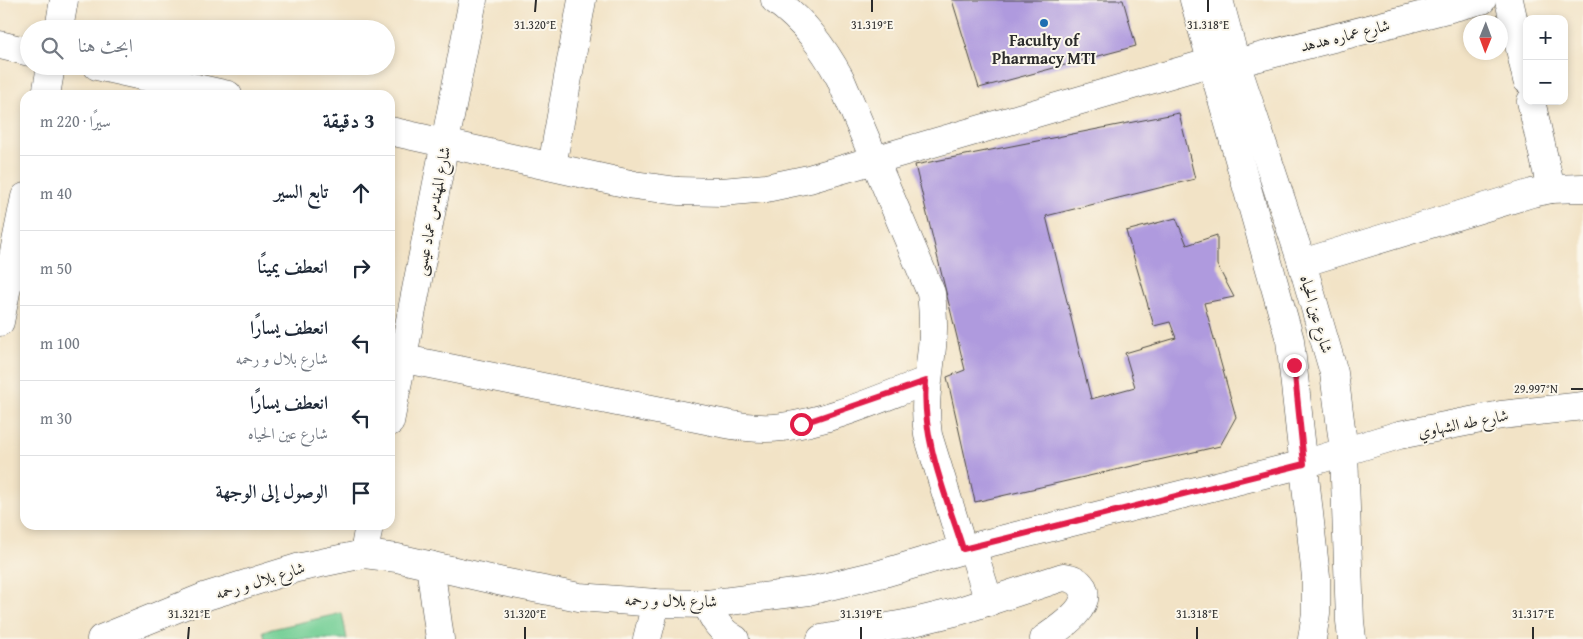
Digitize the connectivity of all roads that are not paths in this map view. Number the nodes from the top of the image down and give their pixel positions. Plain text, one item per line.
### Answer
1 (64, 0) edge
2 (474, 0) edge
3 (582, 0) edge
4 (775, 0) edge
5 (1194, 0) edge
6 (1219, 0) edge
7 (1482, 0) edge
8 (1508, 0) edge
9 (61, 20) edge
10 (0, 46) edge
11 (20, 50) edge
12 (1224, 62) junction
13 (1523, 63) edge
14 (49, 75) edge
15 (138, 75) edge
16 (47, 90) edge
17 (205, 90) edge
18 (1533, 105) edge
19 (395, 131) edge
20 (446, 143) junction
21 (874, 159) junction
22 (552, 166) junction
23 (1583, 188) edge
24 (1551, 189) junction
25 (20, 222) edge
26 (1302, 263) junction
27 (0, 322) edge
28 (396, 357) edge
29 (926, 381) junction
30 (1583, 406) edge
31 (1344, 451) junction
32 (1304, 464) junction
33 (368, 530) edge
34 (968, 548) junction
35 (364, 554) junction
36 (430, 565) junction
37 (989, 602) junction
38 (656, 603) junction
39 (707, 604) junction
40 (444, 638) edge
41 (101, 639) edge
42 (647, 639) edge
43 (735, 639) edge
44 (820, 639) edge
45 (1044, 639) edge
46 (1312, 639) edge
47 (1352, 639) edge

1 - 9 street
2 - 20 street, شارع المهندس عماد عيسى
3 - 22 street
4 - 21 street
5 - 12 street, شارع عين الحياه
6 - 12 street, شارع عين الحياه
7 - 12 street, شارع عماره هدهد
8 - 13 street
10 - 11 street
12 - 21 street, شارع عماره هدهد
12 - 26 street, شارع عين الحياه
12 - 32 street, شارع عين الحياه
14 - 16 street
15 - 17 street
18 - 24 street
19 - 20 street, شارع عماره هدهد
20 - 22 street, شارع عماره هدهد
20 - 28 street, شارع المهندس عماد عيسى
21 - 22 street, شارع عماره هدهد
21 - 29 street
23 - 24 street
24 - 26 street
25 - 27 street
26 - 31 street, شارع عين الحياه
28 - 29 street
29 - 34 street
30 - 31 street, شارع طه الشهاوي
31 - 32 street, شارع طه الشهاوي
31 - 47 street, شارع عين الحياه
32 - 34 street, شارع بلال و رحمه
32 - 46 street, شارع عين الحياه
33 - 35 street
34 - 37 street
34 - 39 street, شارع بلال و رحمه
35 - 36 street, شارع بلال و رحمه
35 - 41 street, شارع بلال و رحمه
36 - 38 street, شارع بلال و رحمه
36 - 40 street
37 - 44 street
37 - 45 street
38 - 39 street, شارع بلال و رحمه
38 - 42 street
39 - 43 street

